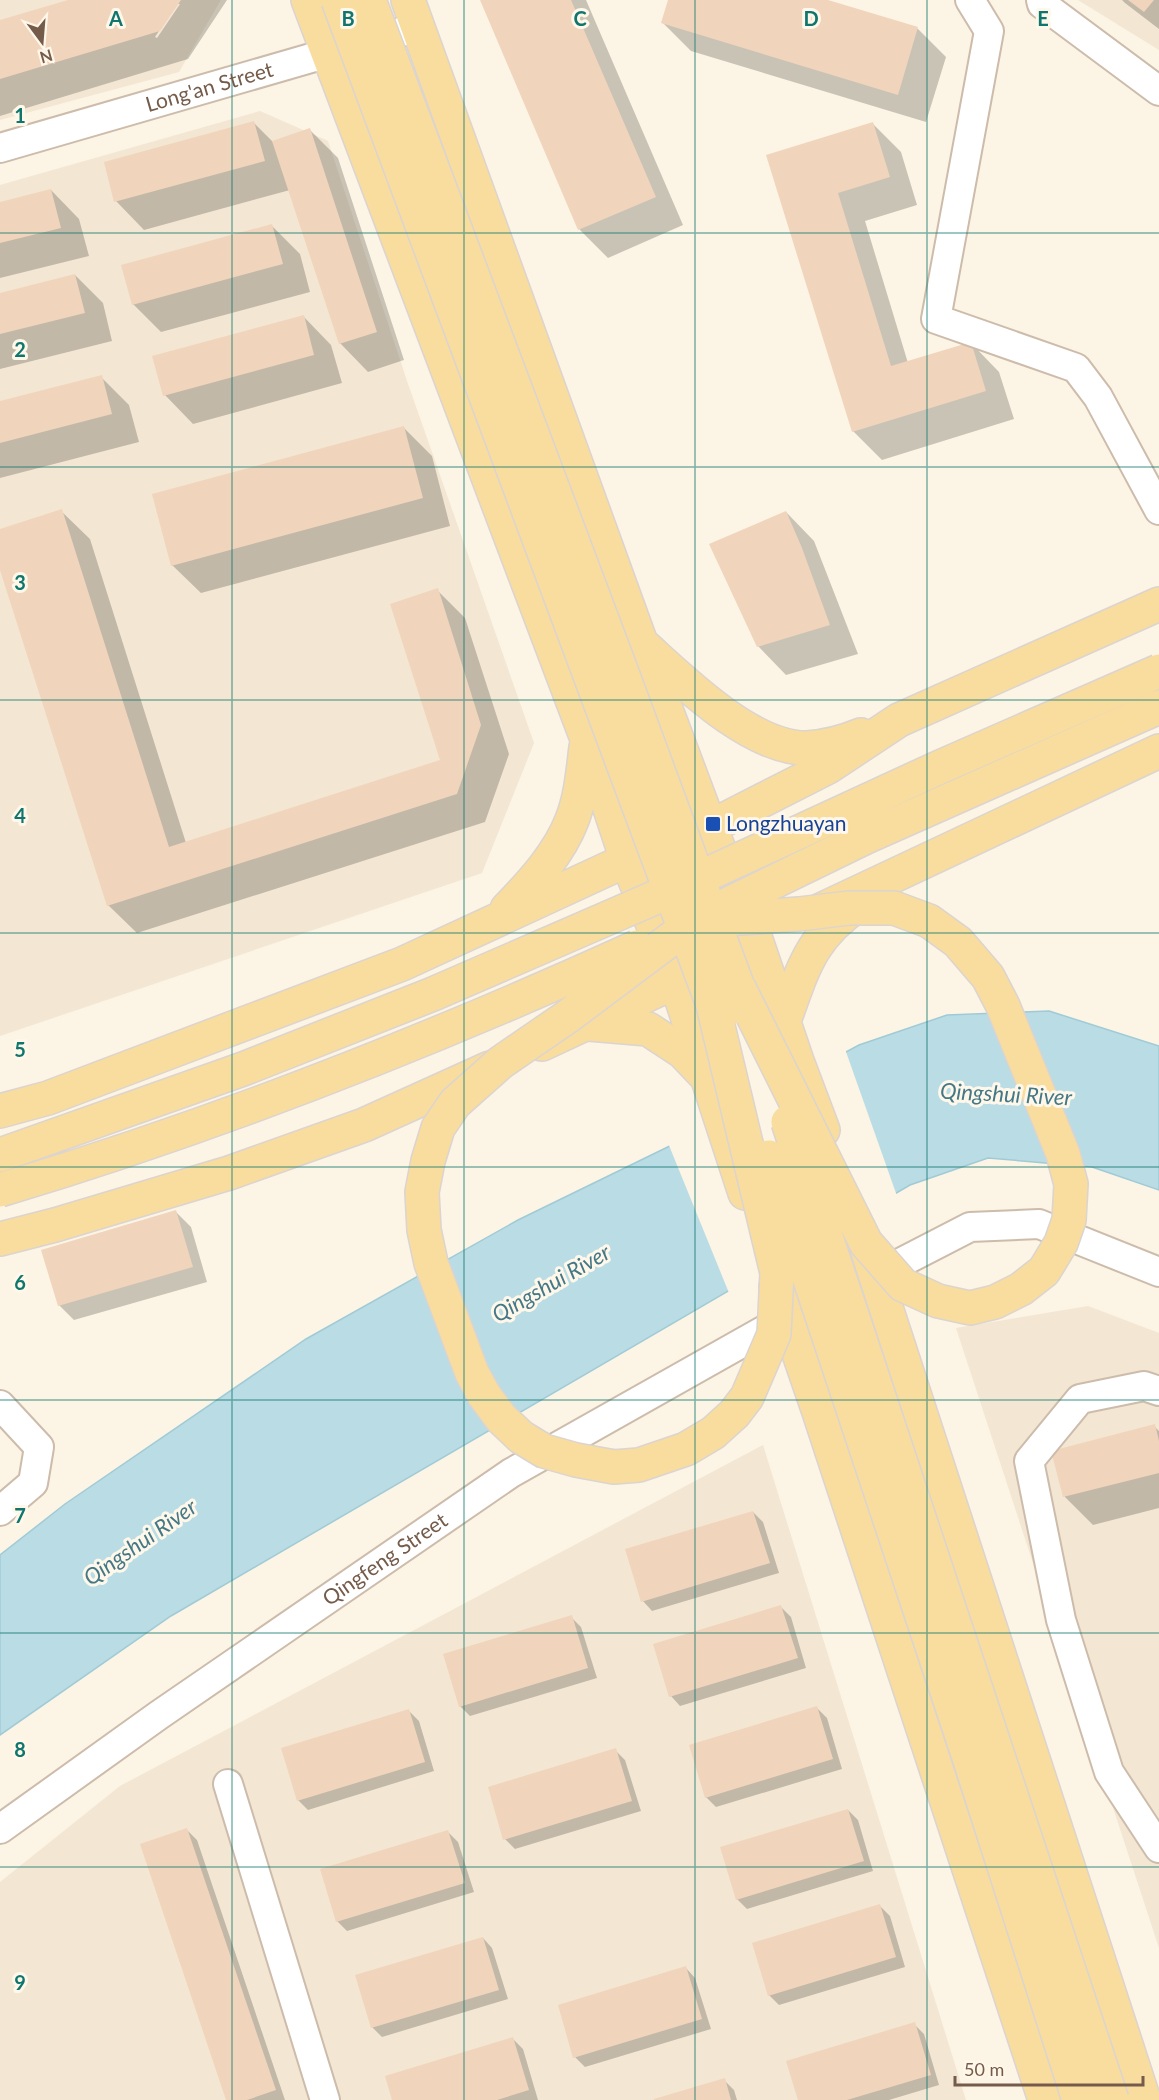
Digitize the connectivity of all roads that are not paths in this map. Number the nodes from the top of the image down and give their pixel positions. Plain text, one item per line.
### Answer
1 (308, 0) edge
2 (338, 0) edge
3 (369, 0) edge
4 (970, 0) edge
5 (1041, 0) edge
6 (413, 14) edge
7 (328, 54) junction
8 (1159, 91) edge
9 (0, 148) edge
10 (1159, 510) edge
11 (1159, 604) edge
12 (641, 643) junction
13 (1159, 670) edge
14 (1159, 707) edge
15 (899, 720) junction
16 (587, 740) junction
17 (1159, 751) edge
18 (710, 827) junction
19 (627, 860) junction
20 (922, 863) junction
21 (497, 920) junction
22 (695, 921) junction
23 (756, 940) junction
24 (676, 982) junction
25 (725, 995) junction
26 (784, 1021) junction
27 (587, 1023) junction
28 (708, 1083) junction
29 (0, 1111) edge
30 (0, 1155) edge
31 (0, 1190) edge
32 (0, 1239) edge
33 (1159, 1272) edge
34 (876, 1275) junction
35 (786, 1318) junction
36 (1159, 1391) edge
37 (0, 1405) edge
38 (0, 1511) edge
39 (228, 1784) dead end
40 (0, 1829) edge
41 (1159, 1848) edge
42 (325, 2100) edge
43 (1045, 2100) edge
44 (1079, 2100) edge
45 (1112, 2100) edge
46 (1143, 2100) edge

1 - 7 main road
2 - 25 main road, bridge
3 - 25 main road, bridge
4 - 10 street
5 - 8 street
6 - 7 street, Long'an Street
6 - 12 main road
7 - 9 street, Long'an Street
7 - 16 main road
11 - 15 main road
12 - 15 main road
12 - 18 main road
13 - 30 main road, bridge
14 - 22 main road, bridge
15 - 18 main road
16 - 19 main road
16 - 21 main road
17 - 20 main road
18 - 19 main road
18 - 23 main road
19 - 21 main road
19 - 24 main road
20 - 23 main road
20 - 26 main road
21 - 29 main road
22 - 25 main road, bridge
22 - 25 main road, bridge
22 - 31 main road, bridge
23 - 24 main road
23 - 26 main road
24 - 27 main road
24 - 28 main road
25 - 44 main road, bridge
25 - 45 main road, bridge
26 - 34 main road, bridge
27 - 28 main road
27 - 32 main road
28 - 35 main road
33 - 34 street
34 - 46 main road
35 - 40 street, Qingfeng Street
35 - 43 main road
36 - 41 street
37 - 38 street
39 - 42 street

